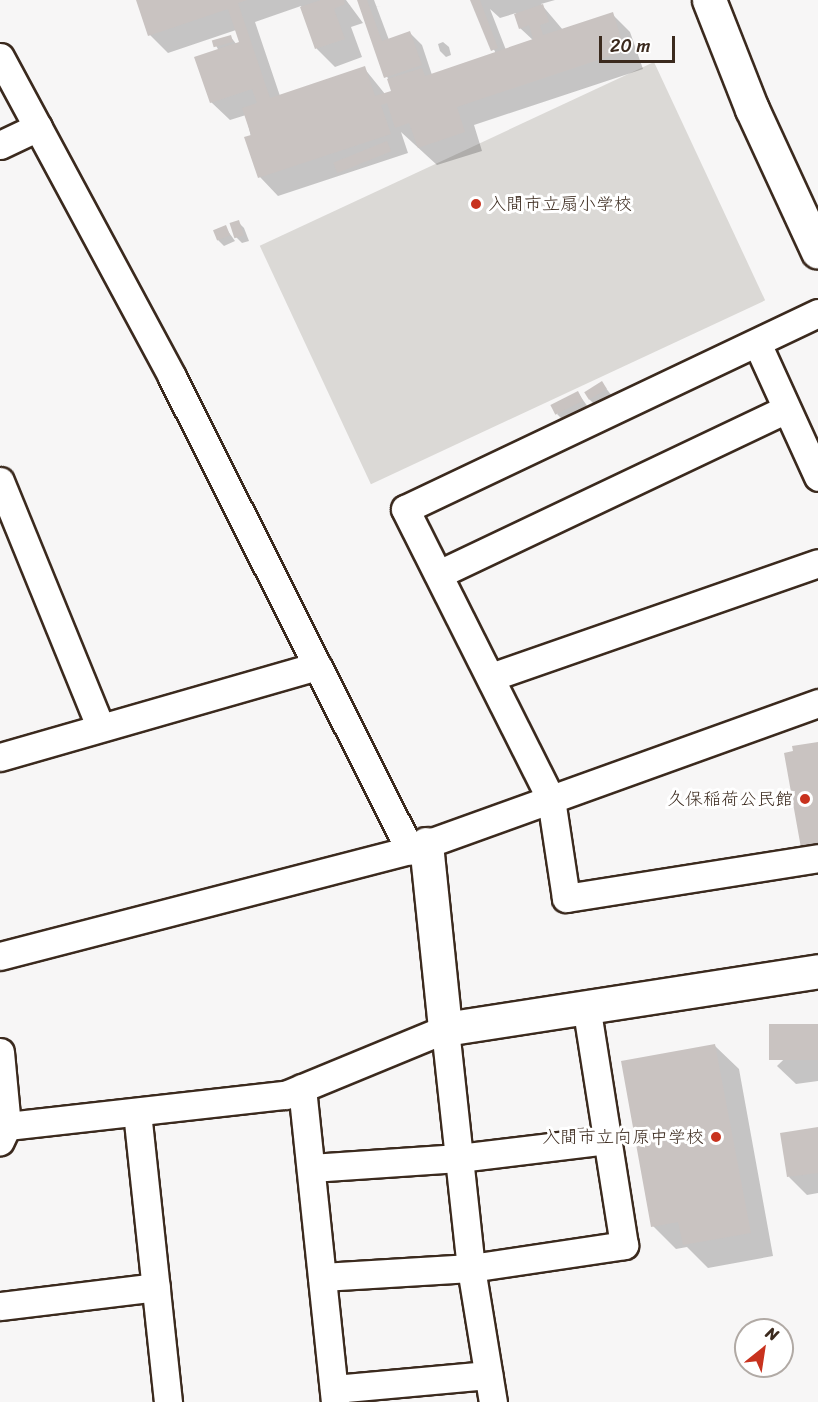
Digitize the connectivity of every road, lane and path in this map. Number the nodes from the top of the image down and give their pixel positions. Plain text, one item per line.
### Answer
1 (708, 0) edge
2 (0, 57) edge
3 (38, 127) junction
4 (0, 145) edge
5 (818, 252) edge
6 (818, 313) edge
7 (757, 343) junction
8 (786, 409) junction
9 (818, 477) edge
10 (0, 481) edge
11 (818, 563) edge
12 (439, 574) junction
13 (317, 666) junction
14 (491, 677) junction
15 (818, 703) edge
16 (100, 726) junction
17 (0, 757) edge
18 (551, 799) junction
19 (418, 847) junction
20 (818, 858) edge
21 (0, 956) edge
22 (818, 971) edge
23 (586, 1006) junction
24 (445, 1029) junction
25 (0, 1052) edge
26 (302, 1088) junction
27 (137, 1112) junction
28 (3, 1134) edge
29 (607, 1140) junction
30 (459, 1158) junction
31 (311, 1168) junction
32 (471, 1268) junction
33 (322, 1277) junction
34 (156, 1287) junction
35 (0, 1306) edge
36 (489, 1375) junction
37 (334, 1396) edge
38 (168, 1402) edge
39 (493, 1402) edge

1 - 5 street
2 - 3 street
3 - 4 street
3 - 13 street
6 - 7 street
7 - 8 street
7 - 12 street
8 - 9 street
8 - 12 street
10 - 16 street
11 - 14 street
12 - 14 street
13 - 16 street
13 - 19 street
14 - 18 street
15 - 18 street
16 - 17 street
18 - 19 street
18 - 20 street
19 - 21 street
19 - 24 street
22 - 23 street
23 - 24 street
23 - 29 street
24 - 26 street
24 - 30 street
25 - 28 street
26 - 27 street
26 - 31 street
27 - 28 street
27 - 34 street
29 - 30 street
29 - 32 street
30 - 31 street
30 - 32 street
31 - 33 street
32 - 33 street
32 - 36 street
33 - 37 street
34 - 35 street
34 - 38 street
36 - 37 street
36 - 39 street

